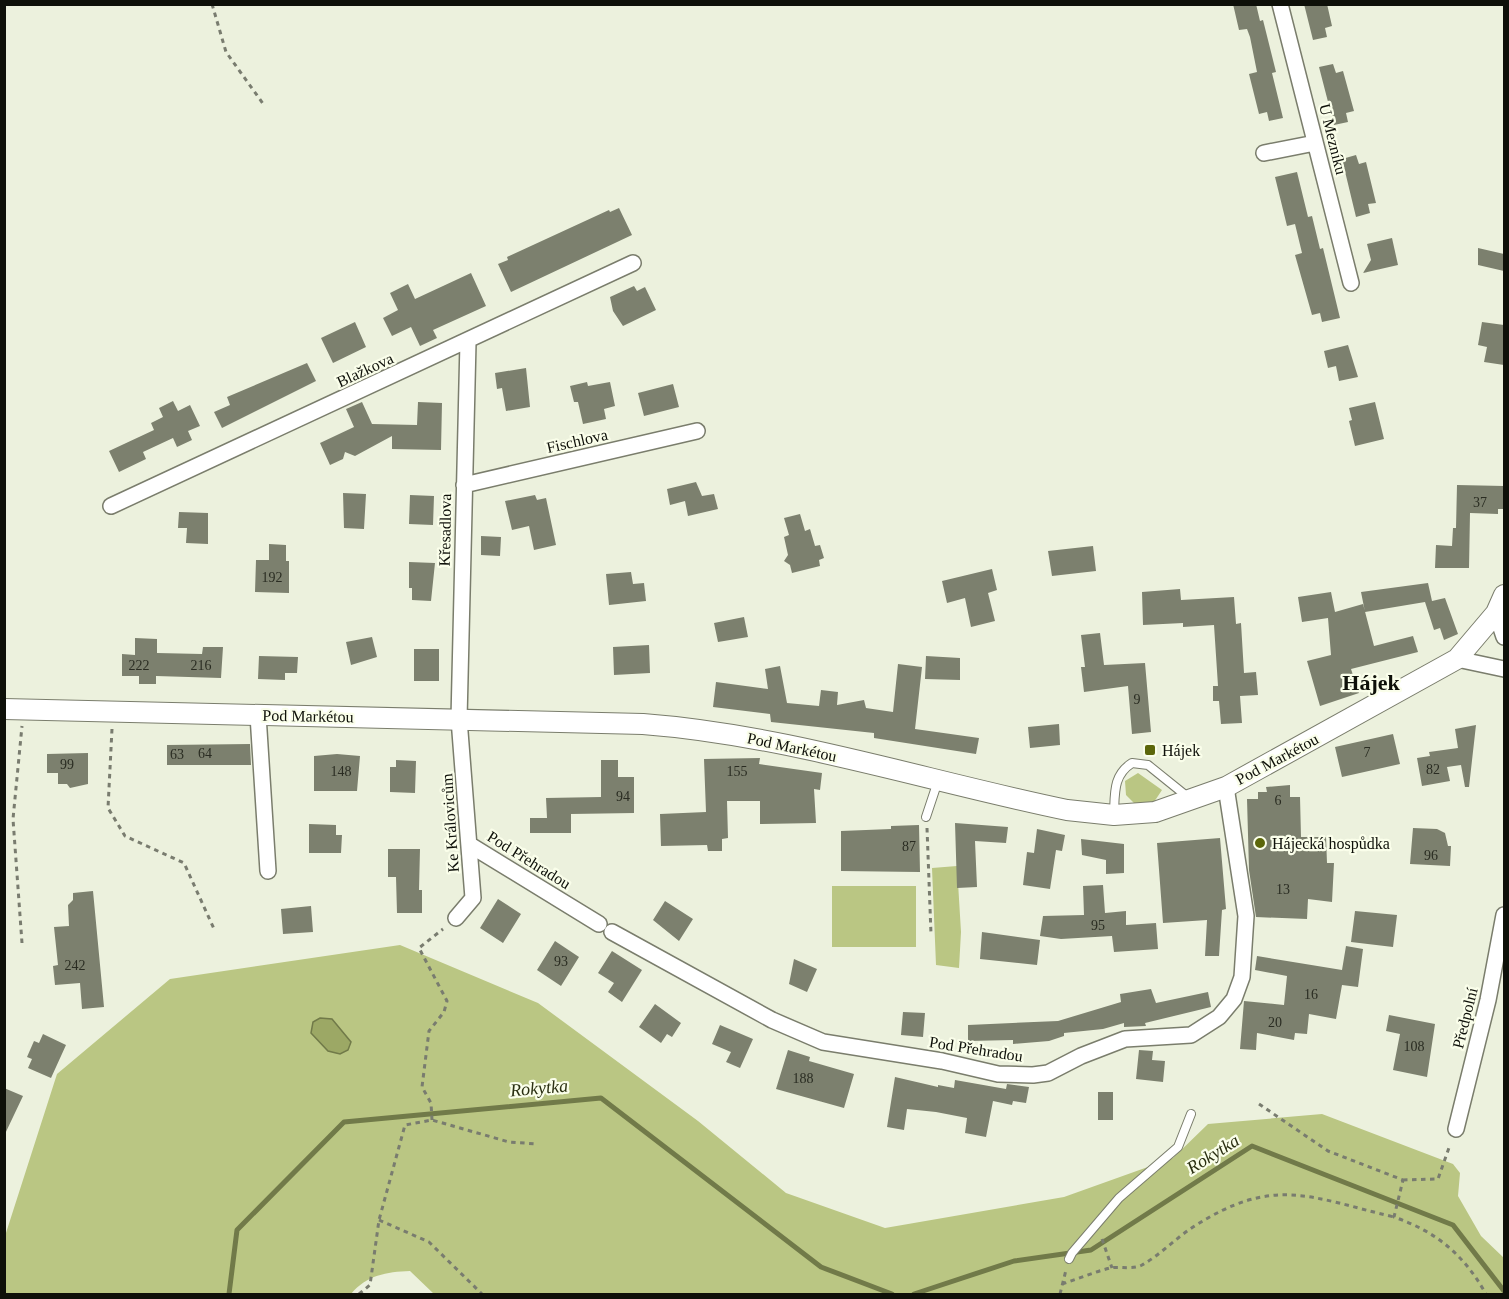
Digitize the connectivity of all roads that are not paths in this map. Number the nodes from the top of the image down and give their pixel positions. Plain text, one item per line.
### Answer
1 (1280, 4) edge
2 (1315, 143) junction
3 (1264, 153) dead end
4 (633, 264) dead end
5 (1351, 283) dead end
6 (468, 342) junction
7 (697, 431) dead end
8 (464, 485) junction
9 (111, 506) dead end
10 (1504, 595) edge
11 (1496, 613) junction
12 (1504, 638) edge
13 (1457, 659) junction
14 (1504, 669) edge
15 (14, 710) edge
16 (258, 715) junction
17 (459, 719) junction
18 (939, 779) junction
19 (1226, 787) junction
20 (1190, 799) junction
21 (1114, 815) junction
22 (926, 817) road end
23 (470, 845) junction
24 (268, 871) dead end
25 (1504, 915) edge
26 (456, 918) road end
27 (1191, 1114) dead end
28 (1456, 1129) road end
29 (1069, 1260) dead end

1 - 2 street, U Mezníku
2 - 3 street
2 - 5 street, U Mezníku
4 - 6 street, Blažkova
6 - 8 street, Křesadlova
6 - 9 street, Blažkova
7 - 8 street, Fischlova
8 - 17 street, Křesadlova
10 - 11 street, Pod Markétou
11 - 12 street
11 - 13 street, Pod Markétou
13 - 14 street
13 - 19 street, Pod Markétou
15 - 16 street, Pod Markétou
16 - 17 street, Pod Markétou
16 - 24 street
17 - 18 street, Pod Markétou
17 - 23 street, Ke Královicům
18 - 21 street, Pod Markétou
18 - 22 lane
19 - 20 street, Pod Markétou
19 - 23 street, Pod Přehradou
20 - 21 street, Pod Markétou
20 - 21 lane
23 - 26 street, Ke Královicům
25 - 28 street, Předpolní
27 - 29 lane

